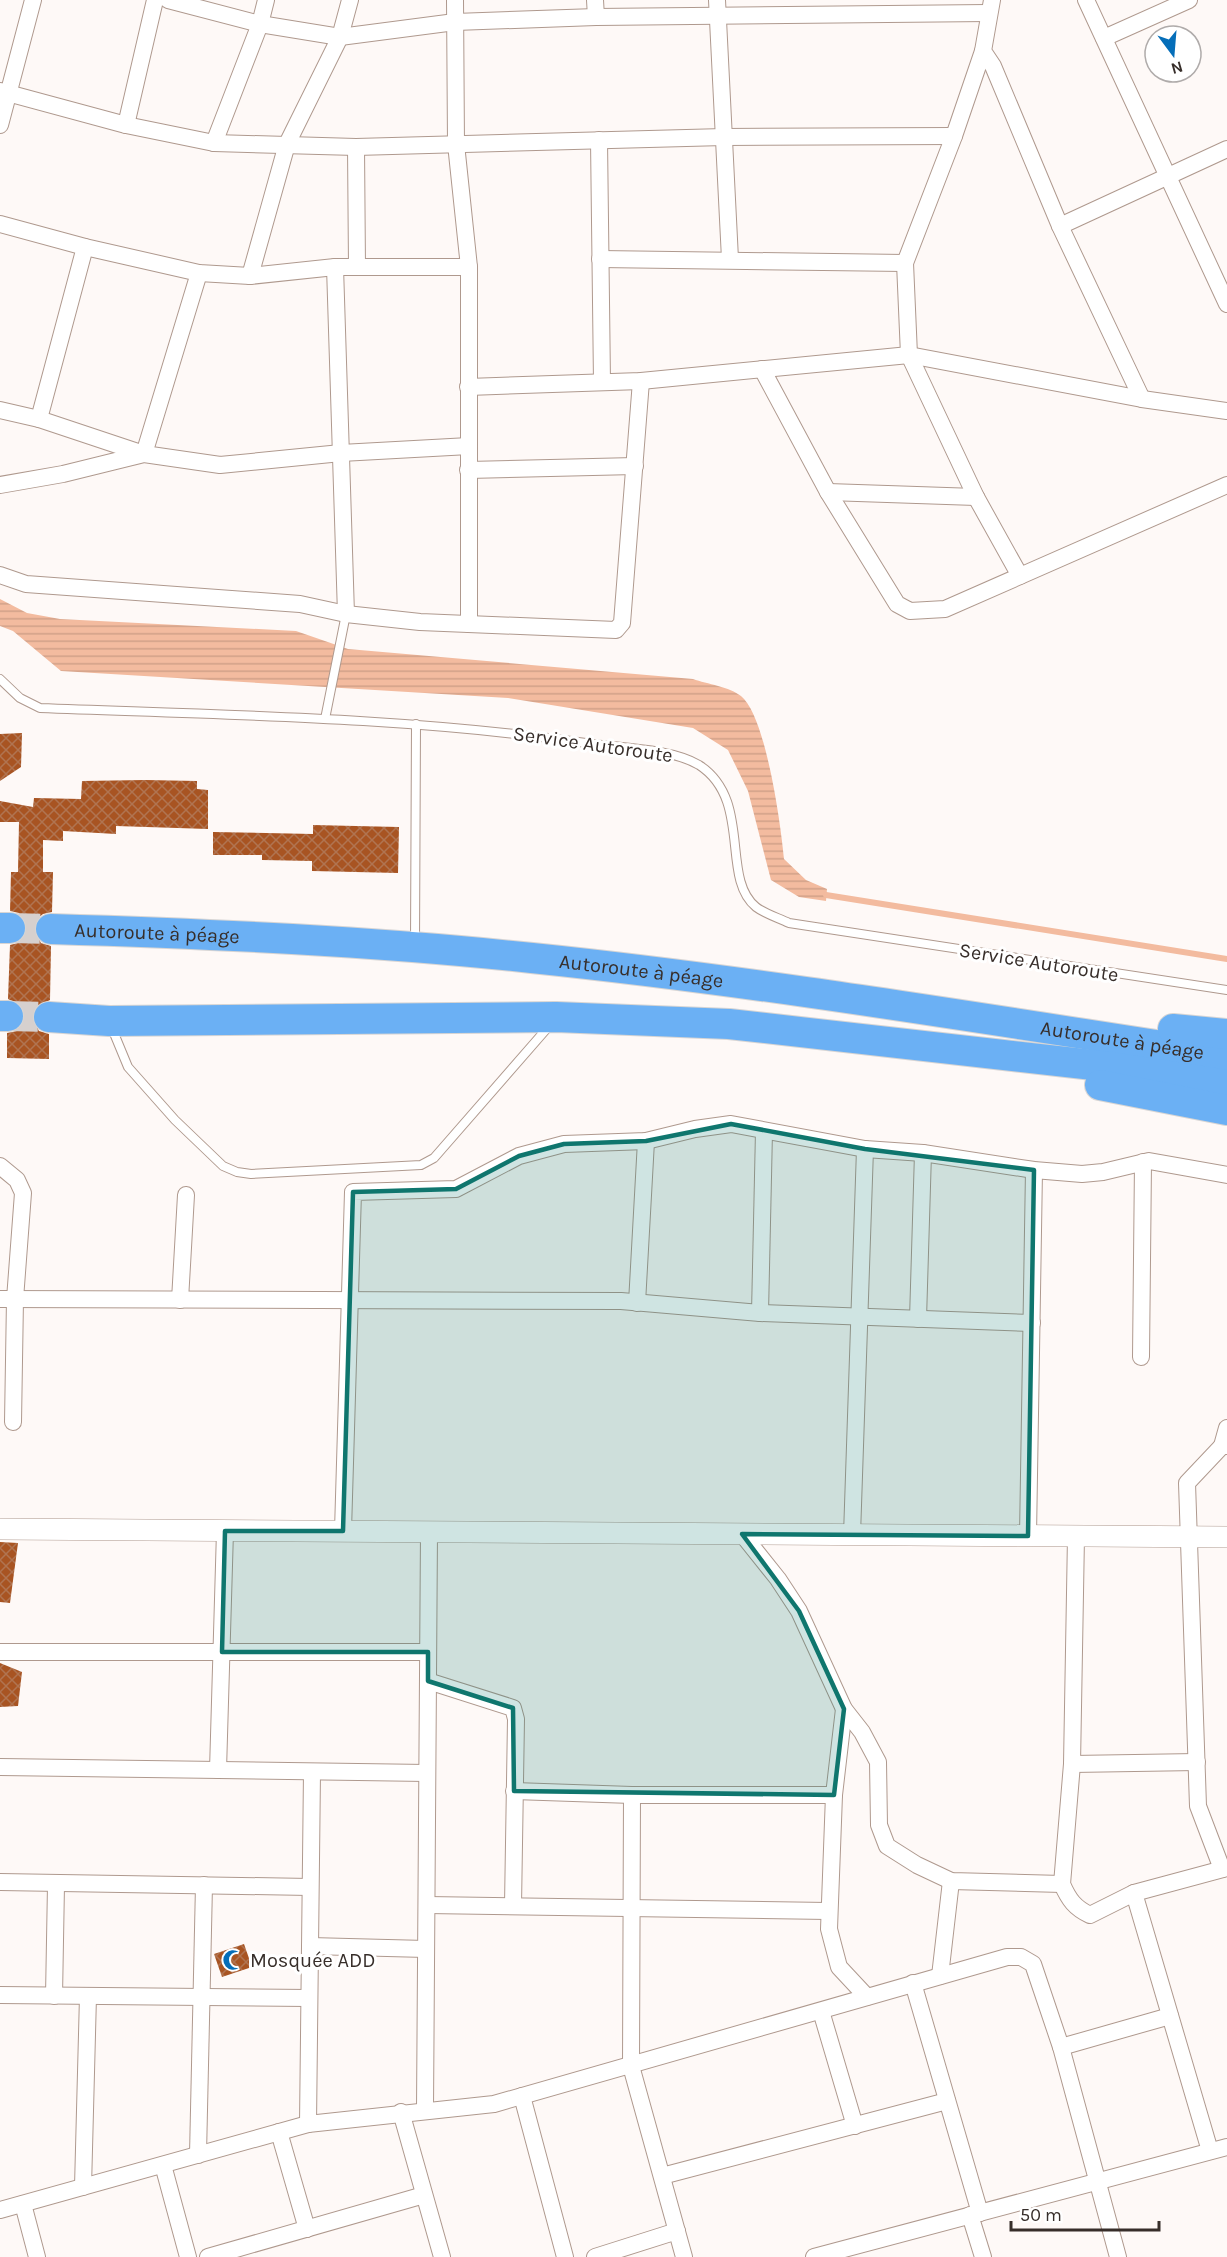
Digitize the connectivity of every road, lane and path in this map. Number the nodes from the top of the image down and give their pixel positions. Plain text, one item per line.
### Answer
1 (33, 0) edge
2 (155, 0) edge
3 (168, 0) edge
4 (266, 0) edge
5 (350, 0) edge
6 (455, 0) edge
7 (1086, 0) edge
8 (1189, 0) edge
9 (990, 7) edge
10 (596, 8) edge
11 (717, 8) edge
12 (455, 22) junction
13 (260, 24) junction
14 (340, 37) junction
15 (1104, 38) junction
16 (983, 51) junction
17 (4, 92) edge
18 (0, 125) edge
19 (126, 125) junction
20 (954, 136) junction
21 (724, 137) junction
22 (599, 140) junction
23 (214, 143) junction
24 (287, 144) junction
25 (456, 144) junction
26 (356, 147) junction
27 (1227, 149) edge
28 (1168, 176) junction
29 (0, 224) edge
30 (1060, 225) junction
31 (85, 247) junction
32 (730, 259) junction
33 (600, 260) junction
34 (905, 263) junction
35 (335, 267) junction
36 (357, 267) junction
37 (469, 267) junction
38 (199, 273) junction
39 (250, 276) junction
40 (1227, 304) edge
41 (909, 355) junction
42 (762, 369) junction
43 (641, 381) junction
44 (602, 382) junction
45 (468, 387) junction
46 (1142, 399) junction
47 (0, 410) edge
48 (1227, 411) edge
49 (39, 419) junction
50 (469, 446) junction
51 (341, 453) junction
52 (144, 454) junction
53 (635, 466) junction
54 (468, 470) junction
55 (0, 485) edge
56 (1227, 485) edge
57 (828, 492) junction
58 (976, 497) junction
59 (0, 575) edge
60 (1020, 576) junction
61 (346, 614) junction
62 (469, 624) junction
63 (0, 680) edge
64 (325, 719) junction
65 (416, 724) junction
66 (51, 929) tunnel mouth
67 (415, 947) junction
68 (1227, 990) edge
69 (864, 1001) junction
70 (49, 1017) tunnel mouth
71 (556, 1017) junction
72 (109, 1020) junction
73 (1227, 1034) edge
74 (891, 1043) junction
75 (1227, 1056) edge
76 (1227, 1085) edge
77 (1227, 1110) edge
78 (764, 1131) junction
79 (646, 1141) junction
80 (865, 1149) junction
81 (923, 1153) junction
82 (1143, 1162) junction
83 (0, 1166) edge
84 (1034, 1170) junction
85 (1227, 1174) edge
86 (186, 1196) dead end
87 (7, 1299) edge
88 (180, 1300) junction
89 (350, 1301) junction
90 (638, 1303) junction
91 (760, 1313) junction
92 (861, 1317) junction
93 (918, 1319) junction
94 (1032, 1323) junction
95 (1141, 1358) dead end
96 (12, 1422) dead end
97 (1227, 1428) edge
98 (1224, 1446) edge
99 (0, 1529) edge
100 (225, 1531) junction
101 (343, 1531) junction
102 (429, 1532) junction
103 (742, 1534) junction
104 (852, 1535) junction
105 (1028, 1536) junction
106 (1076, 1536) junction
107 (1191, 1537) junction
108 (1227, 1537) edge
109 (0, 1652) edge
110 (222, 1652) junction
111 (428, 1652) junction
112 (428, 1681) junction
113 (844, 1709) junction
114 (1197, 1762) junction
115 (1072, 1764) junction
116 (0, 1767) edge
117 (219, 1770) junction
118 (312, 1772) junction
119 (428, 1773) junction
120 (514, 1791) junction
121 (632, 1795) junction
122 (834, 1795) junction
123 (1225, 1869) edge
124 (951, 1881) junction
125 (0, 1882) edge
126 (1062, 1884) junction
127 (56, 1885) junction
128 (204, 1885) junction
129 (310, 1887) junction
130 (1134, 1893) junction
131 (427, 1905) junction
132 (513, 1906) junction
133 (632, 1908) junction
134 (828, 1911) junction
135 (310, 1946) junction
136 (426, 1949) junction
137 (940, 1976) junction
138 (913, 1983) junction
139 (0, 1995) edge
140 (54, 1996) junction
141 (88, 1996) junction
142 (201, 1997) junction
143 (867, 1997) junction
144 (309, 1998) junction
145 (821, 2011) junction
146 (1170, 2016) junction
147 (1061, 2047) junction
148 (631, 2066) junction
149 (522, 2096) junction
150 (947, 2101) junction
151 (425, 2109) junction
152 (401, 2112) junction
153 (308, 2124) junction
154 (855, 2126) junction
155 (279, 2132) junction
156 (1227, 2147) edge
157 (1210, 2151) junction
158 (198, 2155) junction
159 (163, 2165) junction
160 (662, 2176) junction
161 (1098, 2181) junction
162 (83, 2187) junction
163 (424, 2195) junction
164 (23, 2204) junction
165 (0, 2210) edge
166 (975, 2214) junction
167 (307, 2229) junction
168 (677, 2231) junction
169 (38, 2257) edge
170 (188, 2257) edge
171 (208, 2257) edge
172 (442, 2257) edge
173 (565, 2257) edge
174 (595, 2257) edge
175 (684, 2257) edge
176 (814, 2257) edge
177 (983, 2257) edge
178 (1118, 2257) edge

1 - 17 street
2 - 19 street
3 - 13 street
4 - 13 street
5 - 14 street
6 - 12 street
7 - 15 street
8 - 15 street
9 - 11 street
9 - 16 street
10 - 11 street
10 - 12 street
11 - 21 street
12 - 14 street
12 - 25 street
13 - 14 street
13 - 23 street
14 - 24 street
15 - 28 street
16 - 20 street
16 - 30 street
17 - 18 street
17 - 19 street
19 - 23 street
20 - 21 street
20 - 34 street
21 - 22 street
21 - 32 street
22 - 25 street
22 - 33 street
23 - 24 street
24 - 26 street
24 - 39 street
25 - 26 street
25 - 37 street
26 - 36 street
27 - 28 street
28 - 30 street
28 - 40 street
29 - 31 street
30 - 46 street
31 - 38 street
31 - 49 street
32 - 33 street
32 - 34 street
33 - 44 street
34 - 41 street
35 - 36 street
35 - 39 street
35 - 51 street
36 - 37 street
37 - 45 street
38 - 39 street
38 - 52 street
41 - 42 street
41 - 46 street
41 - 58 street
42 - 43 street
42 - 57 street
43 - 44 street
43 - 53 street
44 - 45 street
45 - 50 street
46 - 48 street
47 - 49 street
49 - 52 street
50 - 51 street
50 - 54 street
51 - 52 street
51 - 61 street
52 - 55 street
53 - 54 street
53 - 62 street
54 - 62 street
56 - 60 street
57 - 58 street
57 - 60 street
58 - 60 street
59 - 61 street
61 - 62 street
61 - 64 lane
63 - 64 lane, Service Autoroute
64 - 65 lane, Service Autoroute
65 - 67 lane
65 - 68 lane, Service Autoroute
66 - 67 highway, Autoroute à péage
67 - 69 highway, Autoroute à péage
69 - 73 highway
69 - 75 highway, Autoroute à péage
70 - 72 highway
71 - 72 highway
71 - 72 lane
71 - 74 highway
74 - 76 highway
74 - 77 highway
78 - 79 street
78 - 80 street
78 - 91 street
79 - 89 street
79 - 90 street
80 - 81 street
80 - 92 street
81 - 84 street
81 - 93 street
82 - 84 street
82 - 85 street
82 - 95 street
83 - 87 street
84 - 94 street
86 - 88 street
87 - 88 street
87 - 96 street
88 - 89 street
89 - 90 street
89 - 101 street
90 - 91 street
91 - 92 street
92 - 93 street
92 - 104 street
93 - 94 street
94 - 105 street
97 - 98 street
98 - 107 street
99 - 100 street
100 - 101 street
100 - 110 street
101 - 102 street
102 - 103 street
102 - 111 street
103 - 104 street
103 - 113 street
104 - 105 street
105 - 106 street
106 - 107 street
106 - 115 street
107 - 108 street
107 - 114 street
109 - 110 street
110 - 111 street
110 - 117 street
111 - 112 street
112 - 119 street
112 - 120 street
113 - 122 street
113 - 124 street
114 - 115 street
114 - 123 street
115 - 126 street
116 - 117 street
117 - 118 street
118 - 119 street
118 - 129 street
119 - 131 street
120 - 121 street
120 - 132 street
121 - 122 street
121 - 133 street
122 - 134 street
123 - 130 street
124 - 126 street
124 - 137 street
125 - 127 street
126 - 130 street
127 - 128 street
127 - 140 street
128 - 129 street
128 - 142 street
129 - 135 street
130 - 146 street
131 - 132 street
131 - 136 street
132 - 133 street
133 - 134 street
133 - 148 street
134 - 143 street
135 - 136 street
135 - 144 street
136 - 151 street
137 - 138 street
137 - 147 street
138 - 143 street
138 - 150 street
139 - 140 street
140 - 141 street
141 - 142 street
141 - 162 street
142 - 144 street
142 - 158 street
143 - 145 street
144 - 153 street
145 - 148 street
145 - 154 street
146 - 147 street
146 - 157 street
147 - 161 street
148 - 149 street
148 - 160 street
149 - 151 street
149 - 173 street
150 - 154 street
150 - 166 street
151 - 152 street
152 - 153 street
152 - 163 street
153 - 155 street
154 - 160 street
155 - 158 street
155 - 167 street
156 - 157 street
157 - 161 street
158 - 159 street
159 - 162 street
159 - 170 street
160 - 168 street
161 - 166 street
161 - 178 street
162 - 164 street
163 - 167 street
163 - 172 street
164 - 165 street
164 - 169 street
166 - 176 street
166 - 177 street
167 - 171 street
168 - 174 street
168 - 175 street

